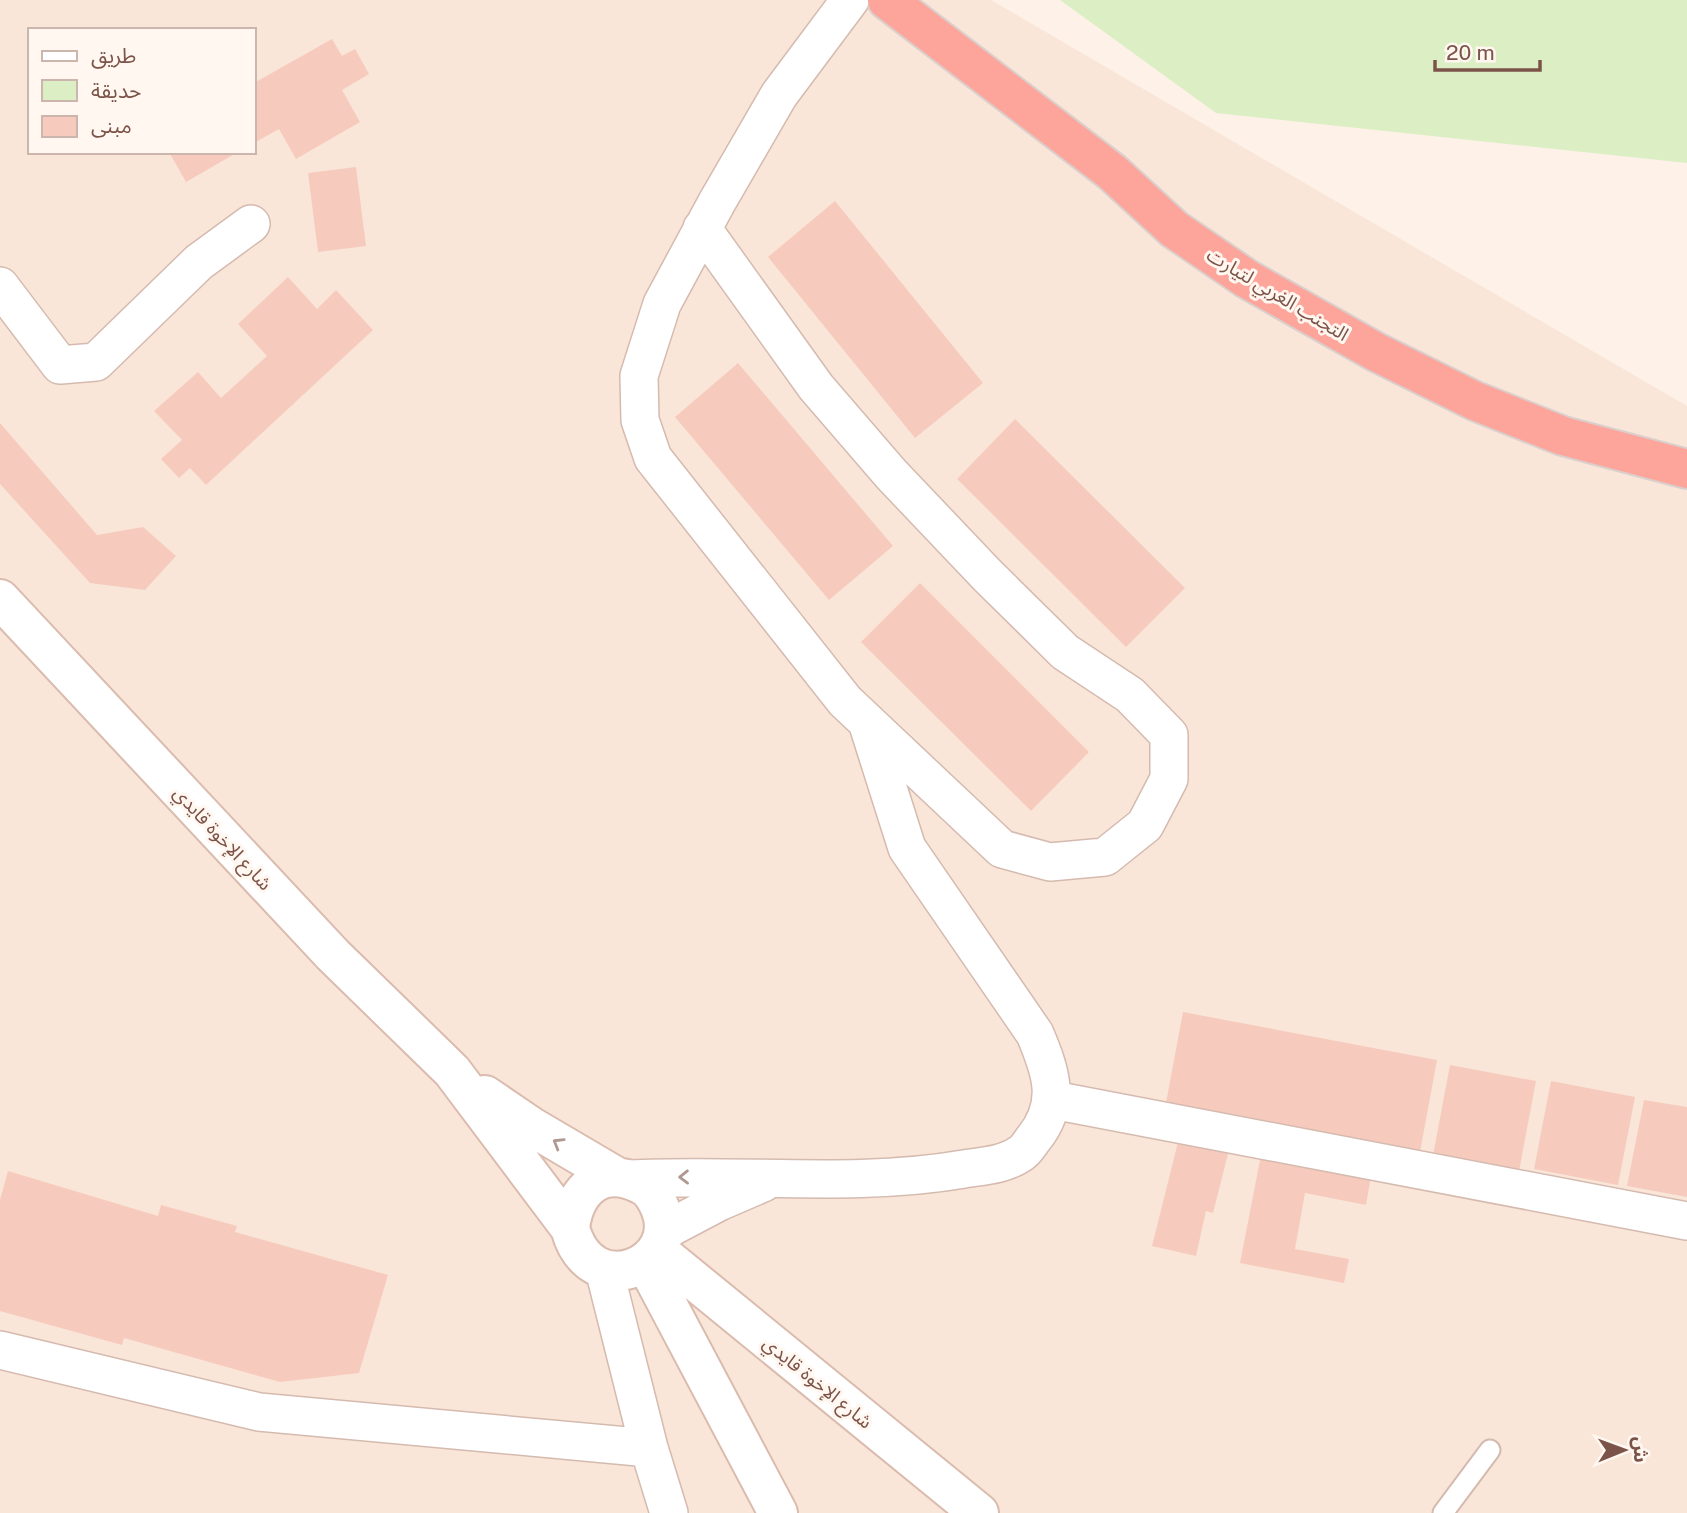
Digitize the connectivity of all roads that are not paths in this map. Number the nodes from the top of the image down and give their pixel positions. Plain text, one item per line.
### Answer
1 (850, 0) edge
2 (887, 0) edge
3 (251, 223) dead end
4 (702, 228) junction
5 (0, 286) edge
6 (1687, 469) edge
7 (0, 599) edge
8 (866, 721) junction
9 (452, 1071) junction
10 (1052, 1100) junction
11 (624, 1178) junction
12 (777, 1178) junction
13 (1687, 1221) edge
14 (570, 1228) junction
15 (655, 1248) junction
16 (604, 1269) junction
17 (0, 1350) edge
18 (649, 1448) junction
19 (1490, 1450) dead end
20 (668, 1513) edge
21 (778, 1513) edge
22 (979, 1513) edge
23 (1443, 1513) edge

1 - 4 street
2 - 6 highway, التجنب الغربي لتيارت
3 - 5 street
4 - 8 street
4 - 8 street
7 - 9 main road, شارع الإخوة قايدي
8 - 10 street
11 -> 9 main road, شارع الإخوة قايدي
9 - 14 main road, شارع الإخوة قايدي
10 - 12 street
10 - 13 street
12 -> 11 street
11 - 14 main road
11 - 15 main road
12 - 15 street
14 - 16 main road
15 - 16 main road
15 - 21 main road
15 - 22 main road, شارع الإخوة قايدي
16 - 18 street
17 - 18 street
18 - 20 street
19 - 23 lane

